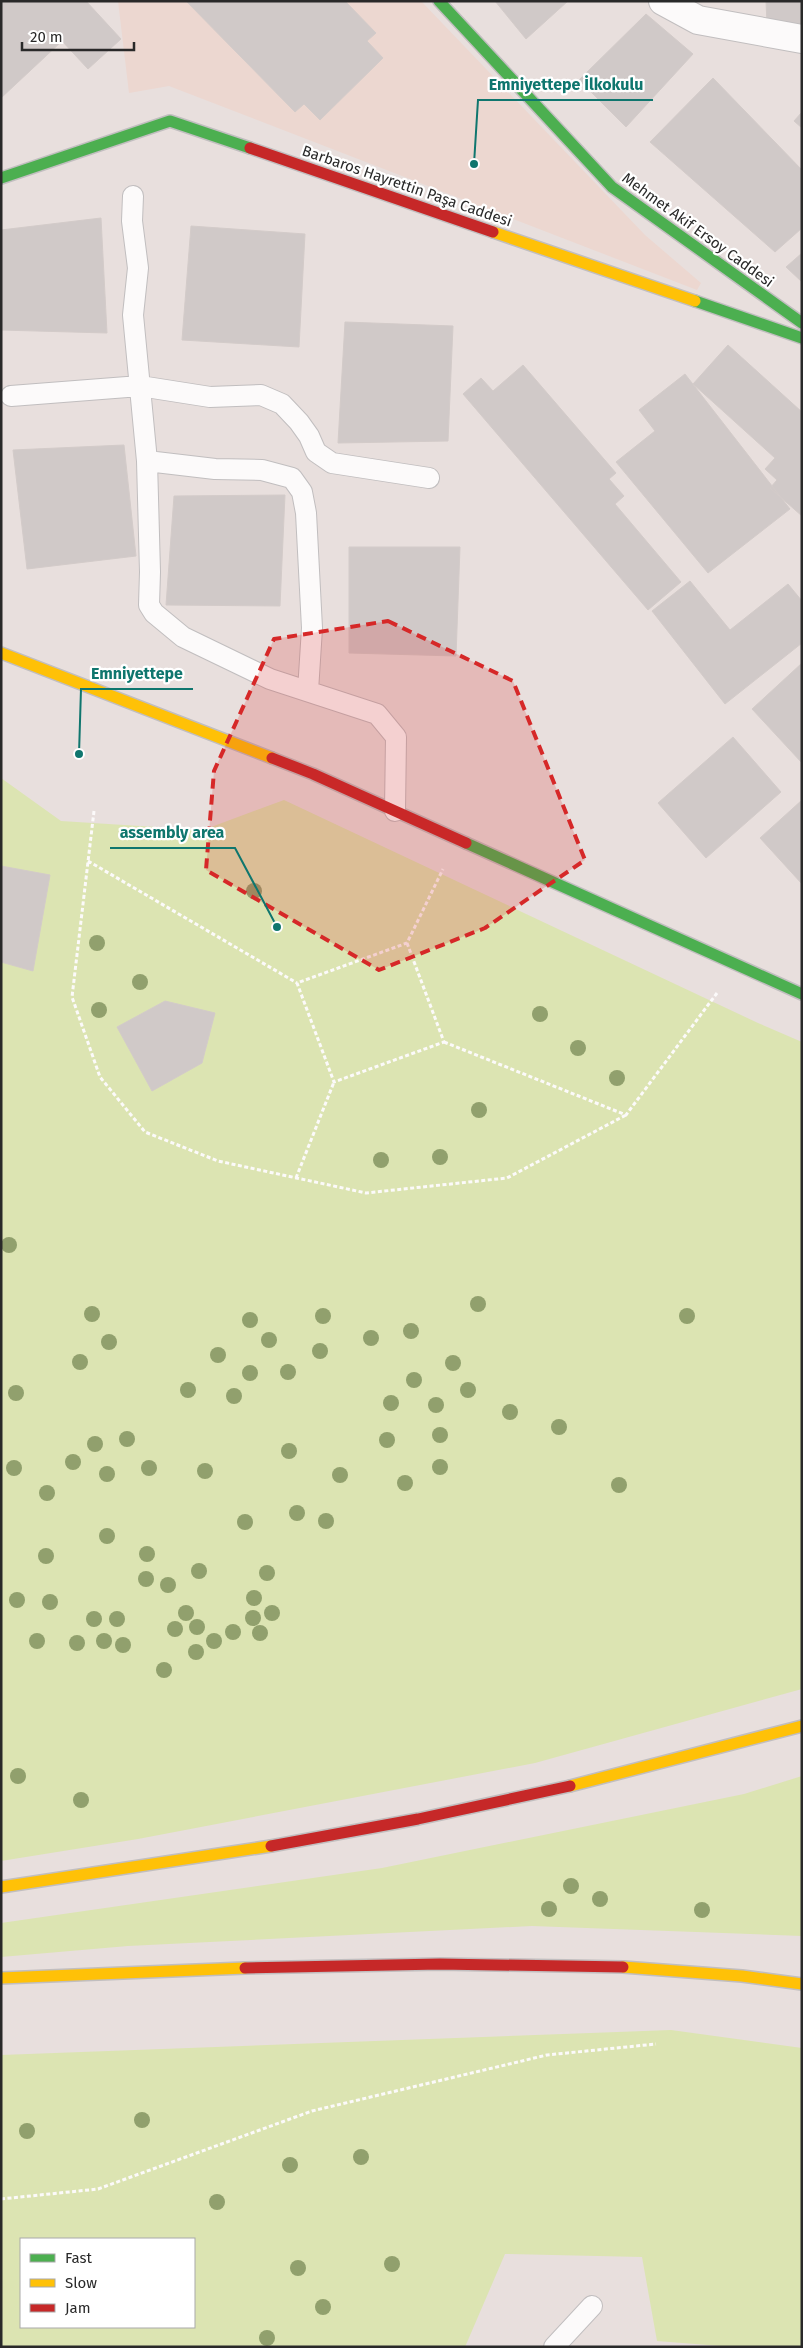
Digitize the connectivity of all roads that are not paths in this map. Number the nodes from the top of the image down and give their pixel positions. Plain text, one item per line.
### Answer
1 (439, 1) edge
2 (663, 1) edge
3 (802, 39) edge
4 (1, 178) edge
5 (133, 196) dead end
6 (802, 322) edge
7 (802, 338) edge
8 (140, 386) junction
9 (11, 396) dead end
10 (147, 461) junction
11 (429, 478) dead end
12 (1, 653) edge
13 (308, 691) junction
14 (395, 811) junction
15 (802, 994) edge
16 (802, 1726) edge
17 (1, 1888) edge
18 (1, 1978) edge
19 (802, 1984) edge
20 (592, 2306) dead end
21 (554, 2347) edge

1 - 6 main road, Mehmet Akif Ersoy Caddesi
2 - 3 street
4 - 7 main road, Barbaros Hayrettin Paşa Caddesi
5 - 8 lane
8 - 9 lane
8 - 10 lane
8 - 11 lane
10 - 13 lane
10 - 13 lane
12 - 14 main road
13 - 14 lane
14 - 15 main road
16 - 17 main road
18 - 19 main road
20 - 21 lane

